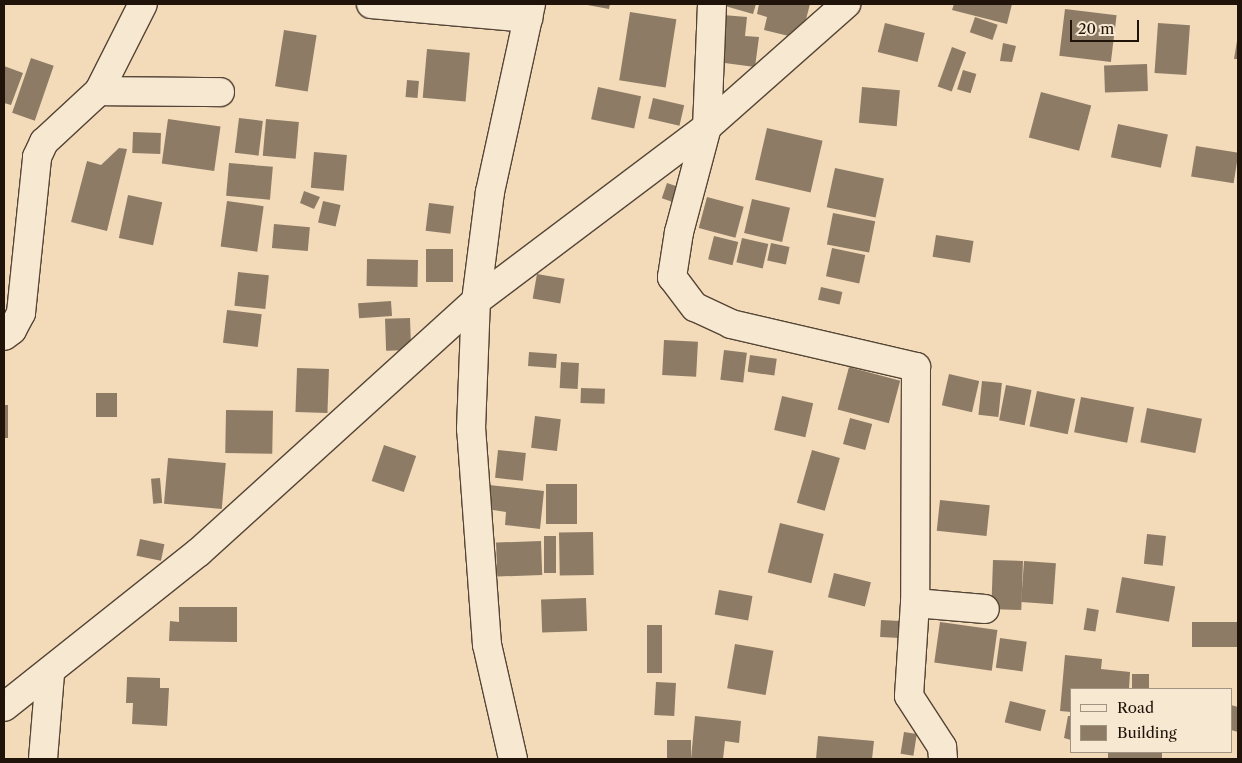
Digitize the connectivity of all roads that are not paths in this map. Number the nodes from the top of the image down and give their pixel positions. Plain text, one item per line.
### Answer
1 (143, 4) edge
2 (371, 4) edge
3 (712, 4) edge
4 (846, 4) edge
5 (529, 11) edge
6 (99, 91) junction
7 (220, 92) dead end
8 (707, 127) junction
9 (476, 301) junction
10 (4, 336) edge
11 (915, 603) junction
12 (985, 609) dead end
13 (50, 674) junction
14 (4, 707) edge
15 (43, 759) edge
16 (514, 759) edge
17 (943, 759) edge

1 - 6 street
2 - 5 street
3 - 8 street
4 - 8 street
5 - 9 street
6 - 7 street
6 - 10 street
8 - 9 street
8 - 11 street
9 - 13 street
9 - 16 street
11 - 12 street
11 - 17 street
13 - 14 street
13 - 15 street

